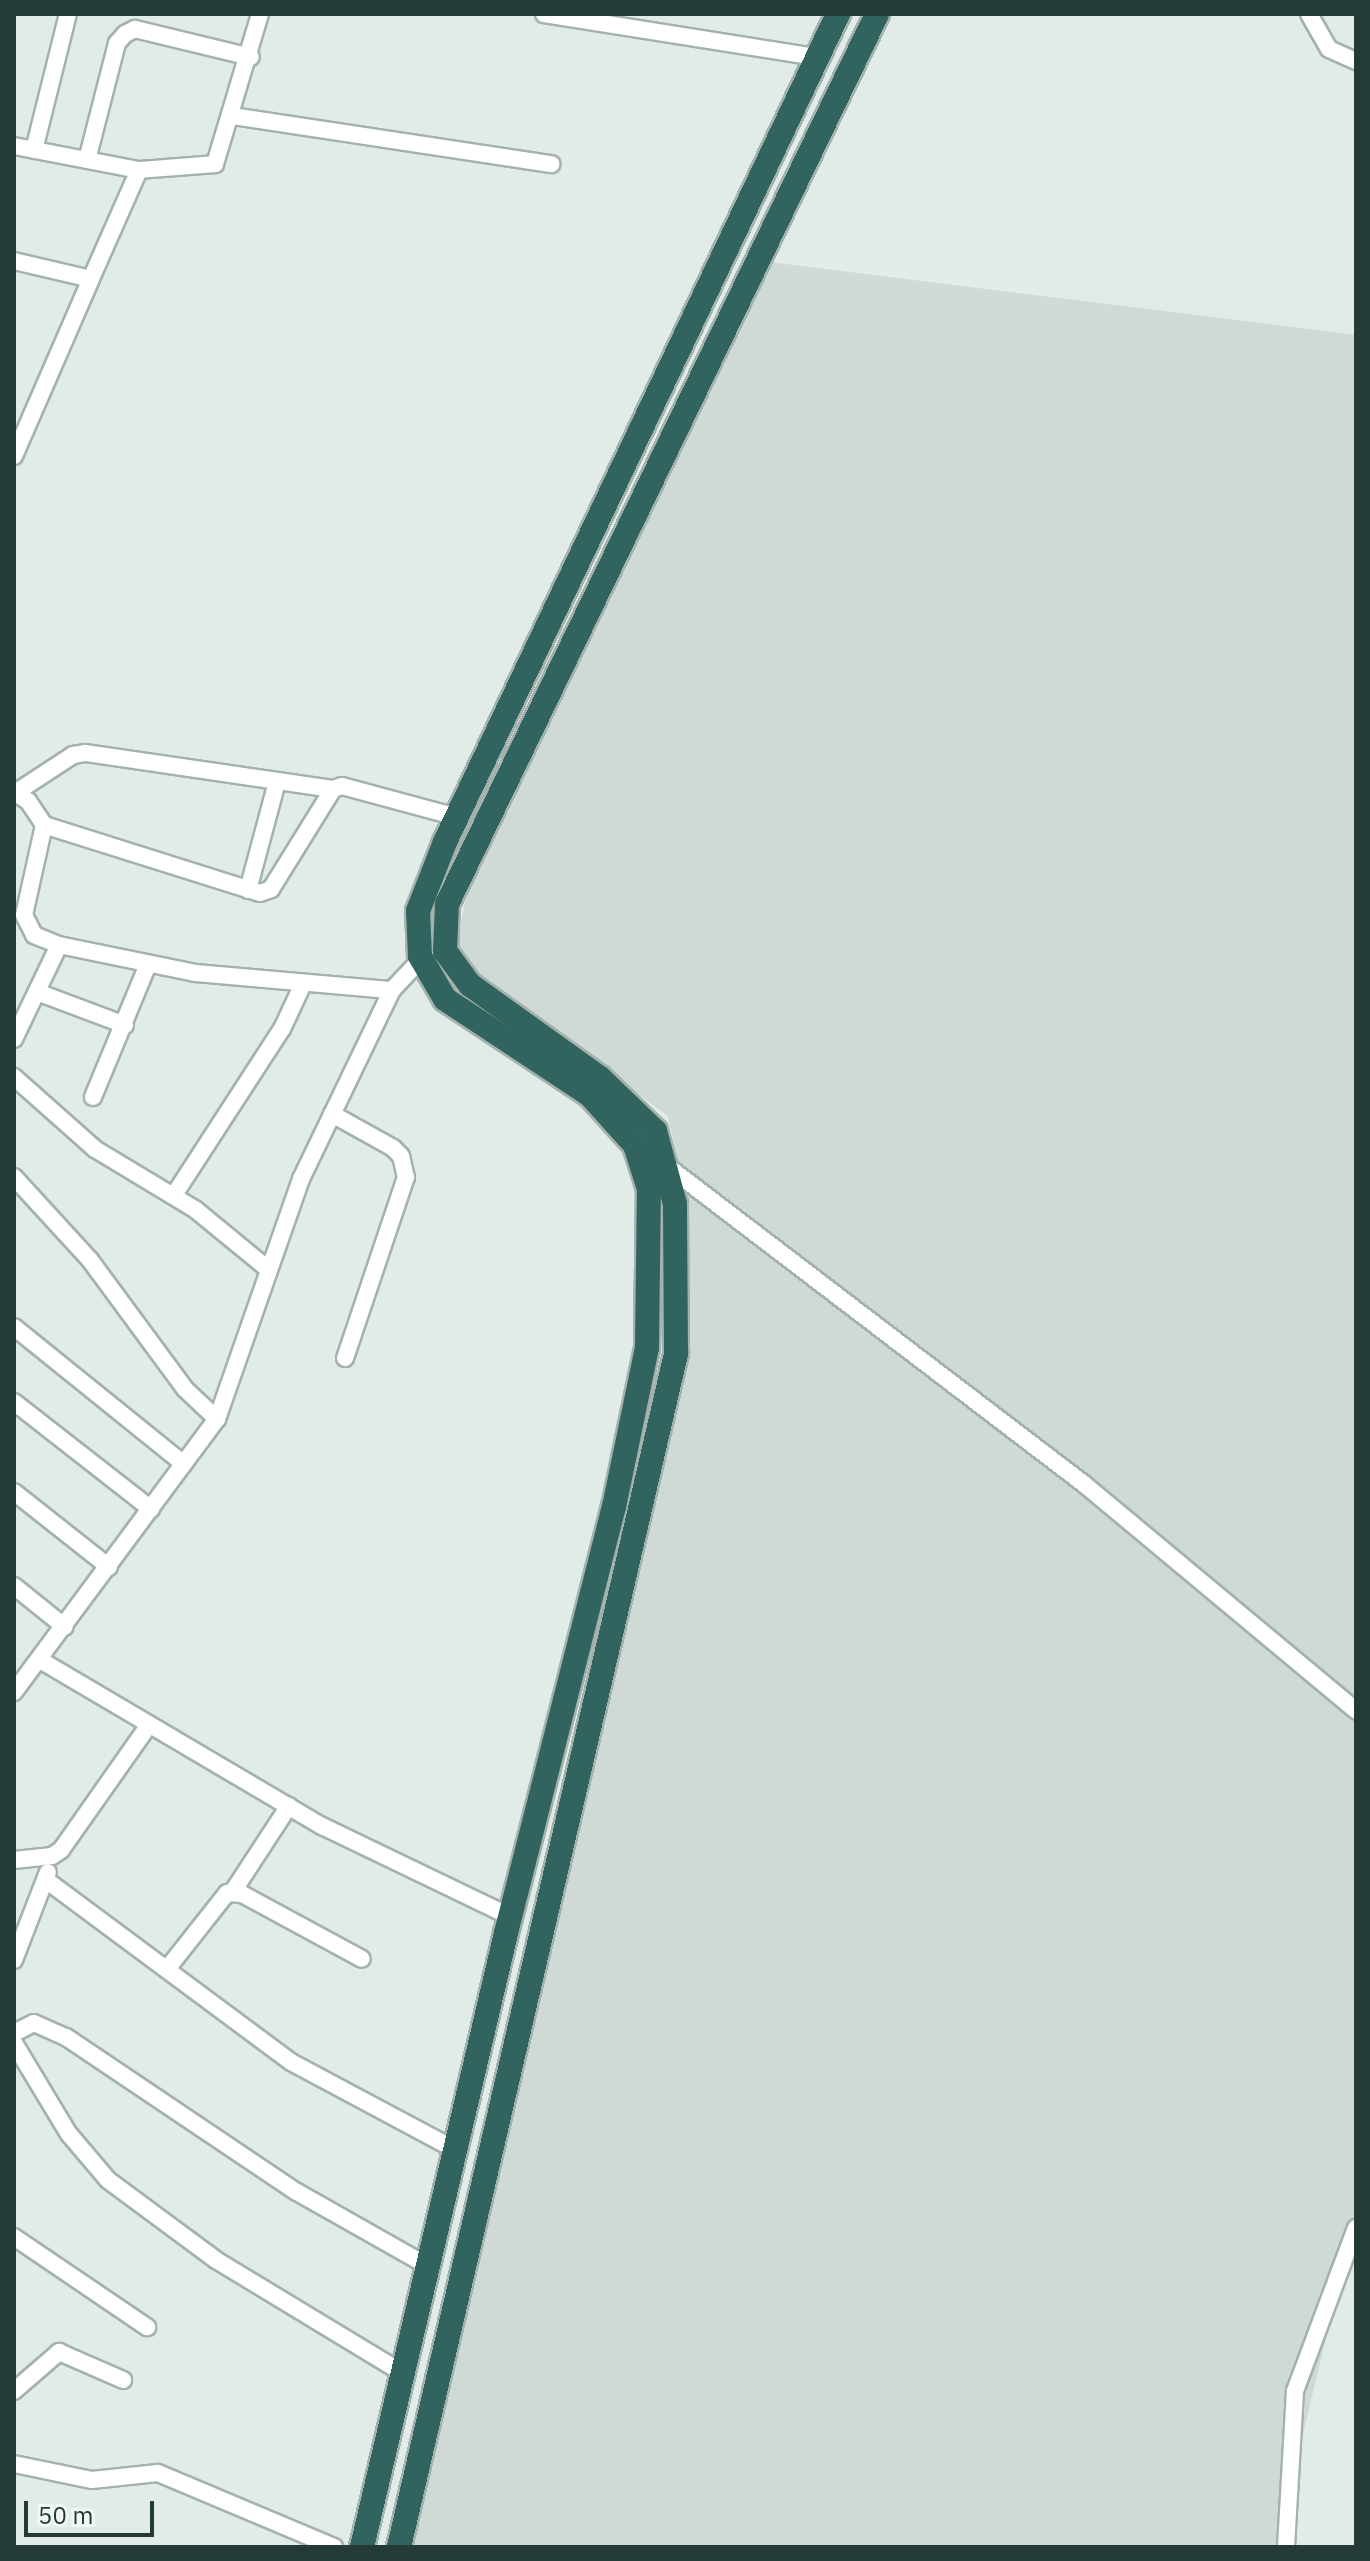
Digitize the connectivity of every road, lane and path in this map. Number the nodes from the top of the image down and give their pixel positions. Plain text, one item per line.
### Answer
1 (68, 14) edge
2 (260, 14) edge
3 (544, 14) edge
4 (838, 14) edge
5 (877, 14) edge
6 (1309, 14) edge
7 (251, 57) junction
8 (817, 57) junction
9 (1356, 61) edge
10 (233, 116) junction
11 (14, 146) edge
12 (34, 150) junction
13 (87, 160) junction
14 (551, 164) dead end
15 (139, 170) junction
16 (14, 261) edge
17 (91, 279) junction
18 (14, 454) edge
19 (277, 782) junction
20 (333, 789) junction
21 (14, 793) edge
22 (457, 817) junction
23 (44, 825) junction
24 (248, 890) junction
25 (19, 913) edge
26 (59, 945) junction
27 (445, 951) junction
28 (420, 956) junction
29 (148, 964) junction
30 (303, 984) junction
31 (392, 990) junction
32 (37, 992) junction
33 (125, 1025) junction
34 (14, 1039) edge
35 (14, 1077) edge
36 (93, 1097) dead end
37 (332, 1114) junction
38 (667, 1166) junction
39 (14, 1177) edge
40 (174, 1195) junction
41 (269, 1270) junction
42 (14, 1327) edge
43 (345, 1358) dead end
44 (14, 1402) edge
45 (217, 1419) junction
46 (184, 1464) junction
47 (14, 1492) edge
48 (151, 1509) junction
49 (109, 1567) junction
50 (14, 1586) edge
51 (65, 1627) junction
52 (40, 1660) junction
53 (14, 1692) edge
54 (1356, 1711) edge
55 (149, 1725) junction
56 (289, 1806) junction
57 (52, 1856) junction
58 (14, 1860) edge
59 (46, 1880) junction
60 (232, 1893) junction
61 (511, 1917) junction
62 (362, 1959) dead end
63 (14, 1960) edge
64 (167, 1969) junction
65 (14, 2033) edge
66 (14, 2043) edge
67 (454, 2149) junction
68 (1356, 2228) edge
69 (14, 2237) edge
70 (426, 2265) junction
71 (147, 2327) dead end
72 (401, 2372) junction
73 (123, 2380) dead end
74 (14, 2391) edge
75 (14, 2464) edge
76 (334, 2547) edge
77 (362, 2547) edge
78 (399, 2547) edge
79 (1286, 2547) edge

1 - 12 street
2 - 7 street
3 - 8 street
4 - 8 highway
5 - 27 highway
6 - 9 street
7 - 10 street
7 - 13 street
8 - 22 highway
10 - 14 street
10 - 15 street
11 - 12 street
12 - 13 street
13 - 15 street
15 - 17 street
16 - 17 street
17 - 18 street
19 - 20 street
19 - 21 street
19 - 24 street
20 - 22 street
20 - 24 street
21 - 23 street
22 - 28 highway
23 - 24 street
23 - 25 street
25 - 26 street
26 - 29 street
26 - 32 street
27 - 28 street
27 - 38 highway
28 - 31 street
28 - 61 highway
29 - 30 street
29 - 33 street
30 - 31 street
30 - 40 street
31 - 37 street
32 - 33 street
32 - 34 street
33 - 36 street
35 - 40 street
37 - 41 street
37 - 43 street
38 - 54 street
38 - 78 highway
39 - 45 street
40 - 41 street
41 - 45 street
42 - 46 street
44 - 48 street
45 - 46 street
46 - 48 street
47 - 49 street
48 - 49 street
49 - 51 street
50 - 51 street
51 - 52 street
52 - 53 street
52 - 55 street
55 - 56 street
55 - 57 street
56 - 60 street
56 - 61 street
57 - 58 street
57 - 59 street
59 - 63 street
59 - 64 street
60 - 62 street
60 - 64 street
61 - 67 highway
64 - 67 street
65 - 70 street
66 - 72 street
67 - 70 highway
68 - 79 street
69 - 71 street
70 - 72 highway
72 - 77 highway
73 - 74 street
75 - 76 street

